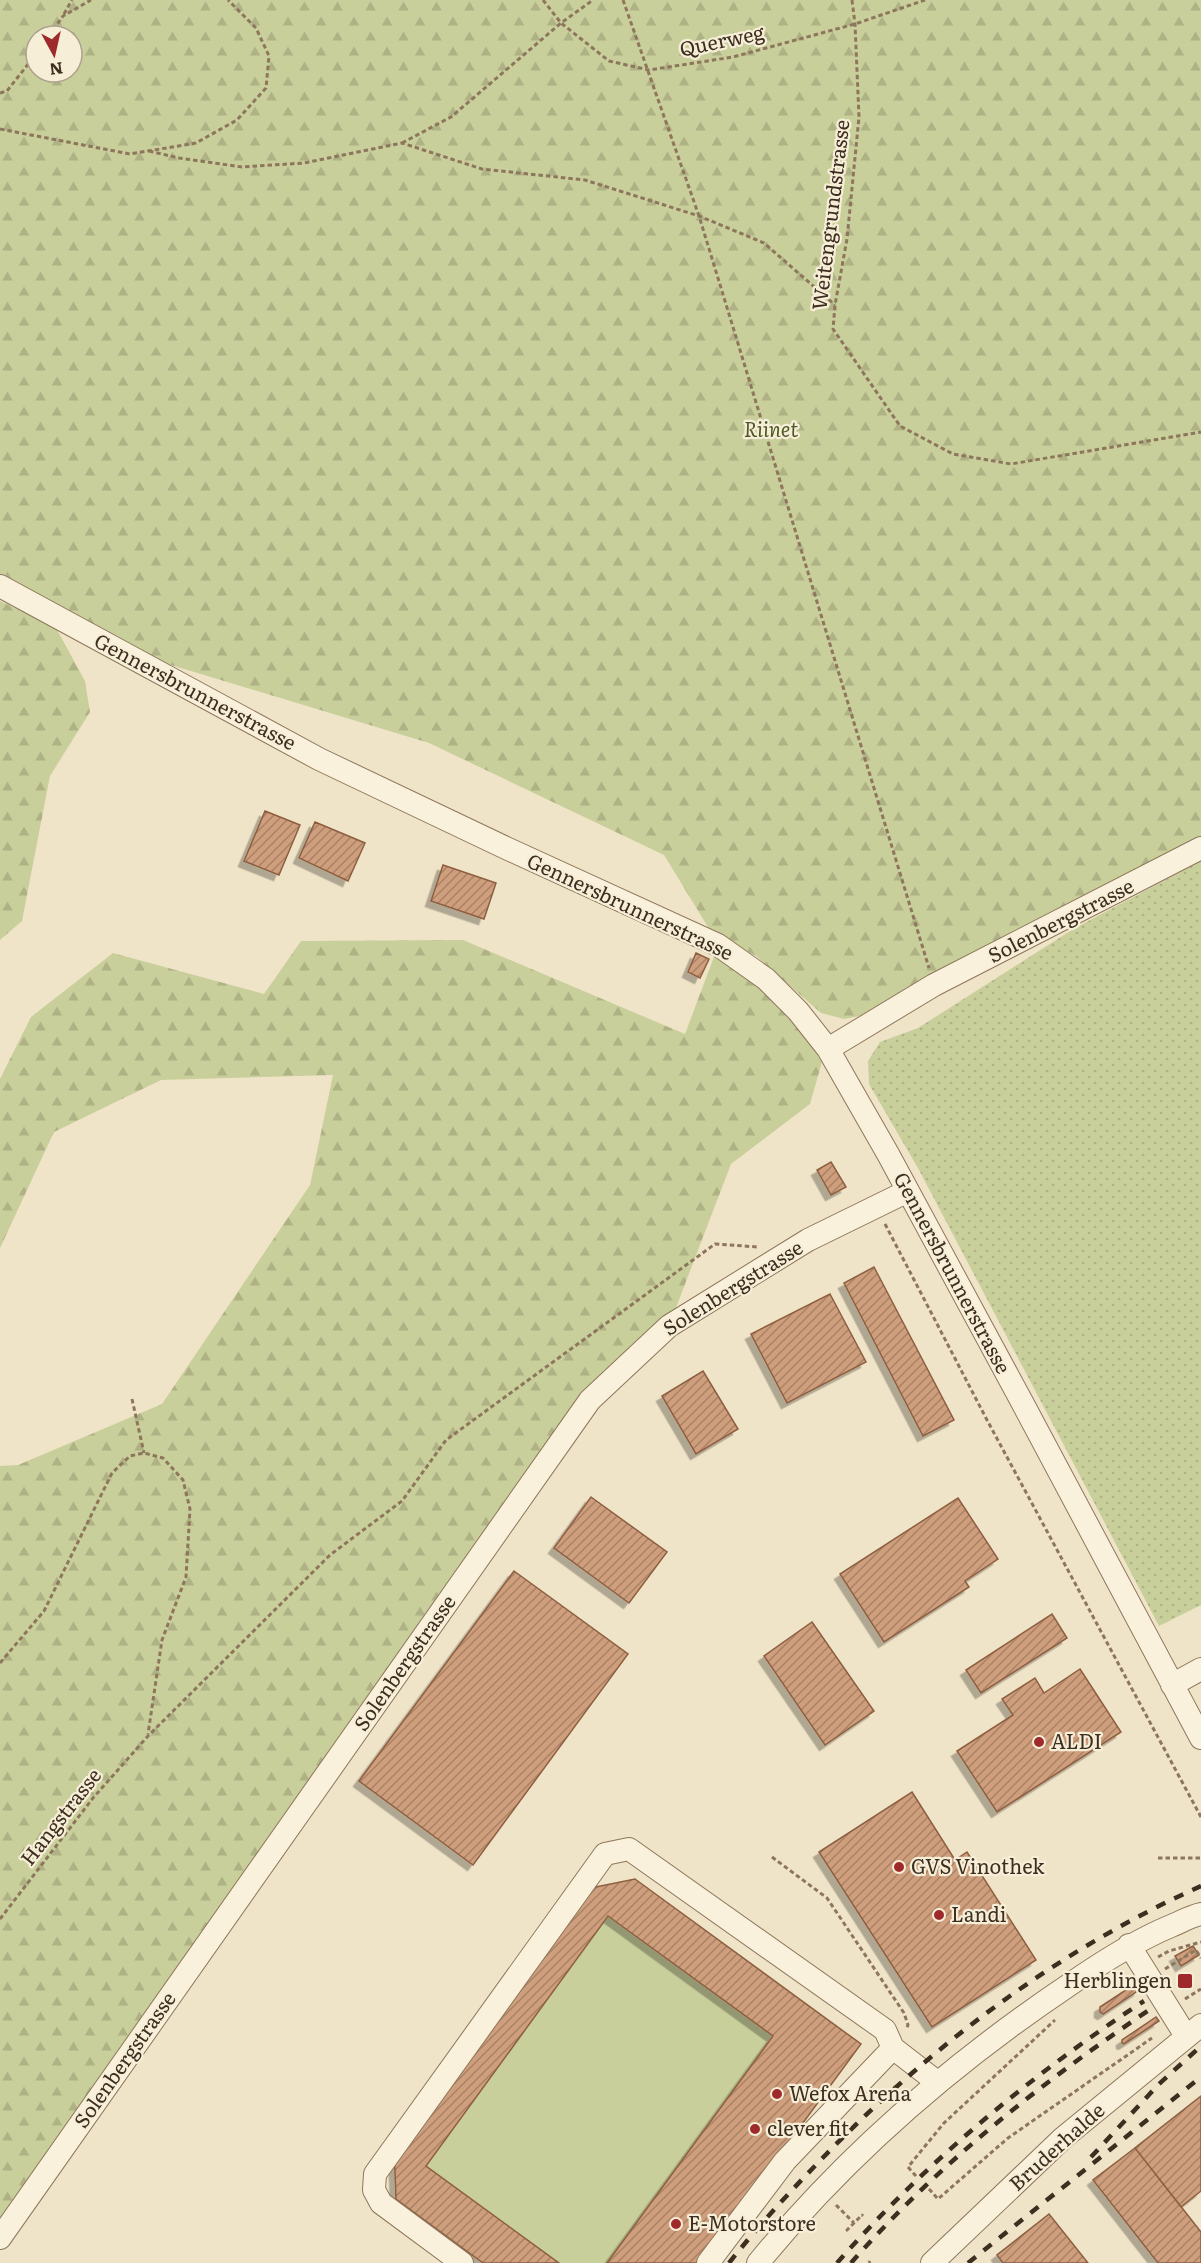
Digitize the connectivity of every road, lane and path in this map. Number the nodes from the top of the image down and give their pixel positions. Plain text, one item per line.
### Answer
1 (72, 0) edge
2 (91, 0) edge
3 (228, 0) edge
4 (543, 0) edge
5 (593, 0) edge
6 (623, 0) edge
7 (852, 0) edge
8 (925, 0) edge
9 (63, 16) junction
10 (561, 23) junction
11 (57, 24) edge
12 (855, 24) junction
13 (24, 69) edge
14 (649, 70) junction
15 (0, 93) edge
16 (0, 129) edge
17 (402, 143) junction
18 (149, 151) junction
19 (699, 216) junction
20 (835, 305) junction
21 (1201, 432) edge
22 (0, 586) edge
23 (1201, 848) edge
24 (934, 985) junction
25 (828, 1049) junction
26 (908, 1191) junction
27 (876, 1206) junction
28 (759, 1247) dead end
29 (132, 1399) dead end
30 (144, 1453) junction
31 (0, 1663) edge
32 (1201, 1669) edge
33 (1172, 1685) junction
34 (148, 1736) junction
35 (1201, 1738) edge
36 (1201, 1817) edge
37 (772, 1857) dead end
38 (1158, 1858) dead end
39 (1201, 1858) edge
40 (1201, 1914) edge
41 (0, 1919) edge
42 (1129, 1945) junction
43 (1201, 1958) edge
44 (1165, 1969) dead end
45 (1201, 1989) edge
46 (1185, 1999) dead end
47 (1056, 2020) dead end
48 (1194, 2031) edge
49 (1156, 2037) dead end
50 (893, 2048) junction
51 (937, 2082) junction
52 (916, 2176) dead end
53 (929, 2189) dead end
54 (834, 2203) dead end
55 (863, 2216) dead end
56 (854, 2223) junction
57 (848, 2231) dead end
58 (0, 2238) edge
59 (462, 2263) edge
60 (708, 2263) edge
61 (758, 2263) edge
62 (932, 2263) edge

1 - 9 path
2 - 9 path
3 - 18 path
4 - 10 path, Querweg
5 - 10 path
6 - 14 path
7 - 12 path, Weitengrundstrasse
8 - 12 path, Querweg
9 - 11 path
10 - 14 path, Querweg
10 - 17 path
12 - 14 path, Querweg
12 - 20 path, Weitengrundstrasse
13 - 15 path
14 - 19 path
16 - 18 path
17 - 18 path
17 - 19 path
19 - 20 path
19 - 24 path
20 - 21 path, Weitengrundstrasse
22 - 25 street, Gennersbrunnerstrasse
23 - 24 street, Solenbergstrasse
24 - 25 street, Solenbergstrasse
25 - 26 street, Gennersbrunnerstrasse
26 - 27 street, Solenbergstrasse
26 - 33 street, Gennersbrunnerstrasse
27 - 36 path
27 - 58 street, Solenbergstrasse
28 - 34 path, Hangstrasse
29 - 30 path
30 - 31 path
30 - 34 path
32 - 33 street
33 - 35 street, Gennersbrunnerstrasse
34 - 41 path, Hangstrasse
37 - 50 path
38 - 39 path
40 - 42 street
42 - 48 street, Bruderhalde
42 - 51 street
43 - 44 path
45 - 46 path
47 - 52 path
48 - 62 street, Bruderhalde
49 - 53 path
50 - 51 street
50 - 59 street
50 - 60 street
51 - 61 street
54 - 56 path
55 - 56 path
56 - 57 path

